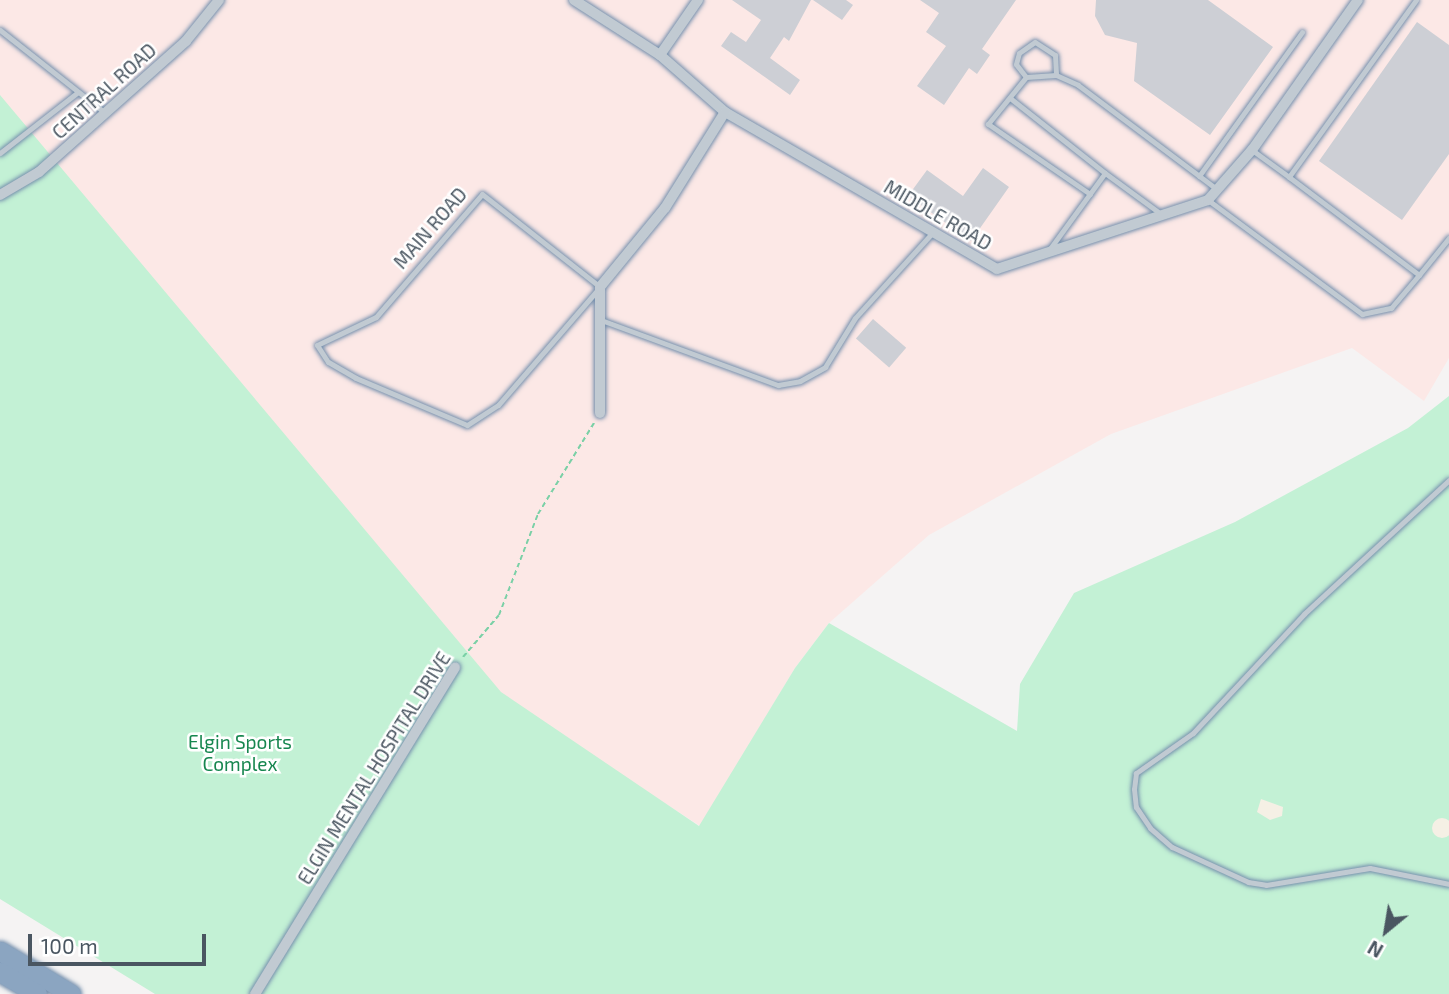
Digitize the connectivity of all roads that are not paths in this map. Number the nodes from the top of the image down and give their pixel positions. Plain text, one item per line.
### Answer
1 (219, 0) edge
2 (574, 0) edge
3 (698, 0) edge
4 (1358, 0) edge
5 (1416, 0) edge
6 (0, 30) edge
7 (1303, 32) dead end
8 (660, 55) junction
9 (1056, 75) junction
10 (1027, 77) junction
11 (78, 92) junction
12 (1010, 98) junction
13 (725, 112) junction
14 (105, 113) junction
15 (1252, 150) junction
16 (0, 153) edge
17 (1105, 173) junction
18 (1199, 176) junction
19 (1289, 177) junction
20 (1219, 191) junction
21 (1090, 194) junction
22 (0, 195) edge
23 (1208, 200) junction
24 (1166, 217) junction
25 (933, 232) junction
26 (1449, 238) edge
27 (1049, 250) junction
28 (1419, 275) junction
29 (600, 287) junction
30 (600, 319) junction
31 (600, 413) road end
32 (1449, 480) edge
33 (455, 667) road end
34 (1449, 884) edge
35 (0, 951) edge
36 (0, 972) edge
37 (37, 994) edge
38 (71, 994) edge
39 (254, 994) edge

1 - 14 street, CENTRAL ROAD
2 - 8 street, MIDDLE ROAD
3 - 8 street
4 - 15 street, MIDDLE ROAD
5 - 19 lane
6 - 11 lane
7 - 18 lane
8 - 13 street, MIDDLE ROAD
9 - 10 lane
9 - 10 lane
9 - 18 lane
10 - 12 lane
11 - 14 lane
11 - 16 lane
12 - 17 lane
12 - 21 lane
13 - 25 street, MIDDLE ROAD
13 - 29 street
14 - 22 street, CENTRAL ROAD
15 - 19 lane
15 - 20 street, MIDDLE ROAD
17 - 21 lane
17 - 24 lane
18 - 20 lane
19 - 28 lane
20 - 23 street, MIDDLE ROAD
21 - 27 lane
23 - 24 street, MIDDLE ROAD
23 - 28 lane
24 - 27 street, MIDDLE ROAD
25 - 27 street, MIDDLE ROAD
25 - 30 lane
26 - 28 lane
29 - 29 lane, MAIN ROAD
29 - 30 street
30 - 31 street
32 - 34 lane
33 - 39 street, ELGIN MENTAL HOSPITAL DRIVE
35 - 38 highway
36 - 37 highway

